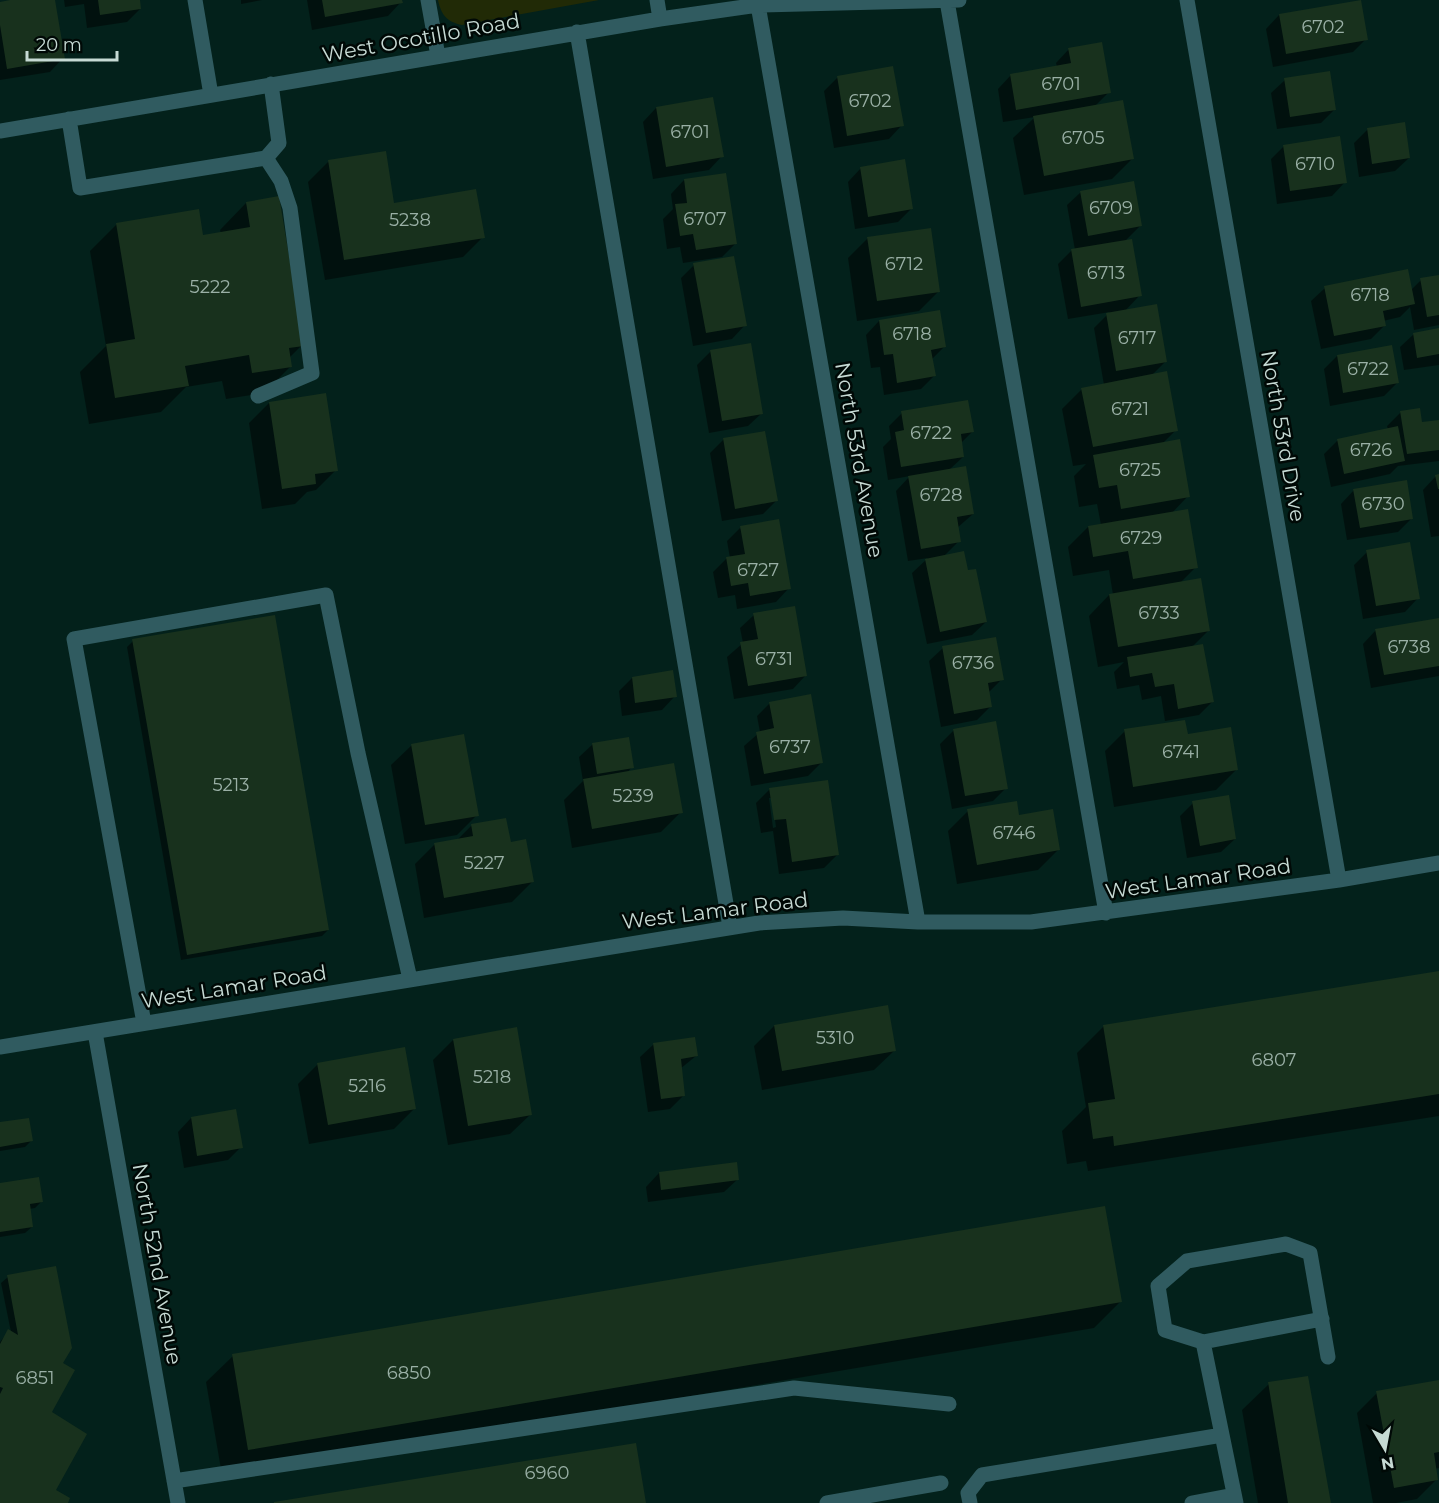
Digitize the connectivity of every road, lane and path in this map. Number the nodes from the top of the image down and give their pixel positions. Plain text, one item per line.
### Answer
1 (195, 0) edge
2 (428, 0) edge
3 (657, 0) edge
4 (1187, 0) edge
5 (953, 1) edge
6 (758, 5) junction
7 (660, 19) junction
8 (577, 32) junction
9 (438, 56) junction
10 (271, 84) junction
11 (211, 95) junction
12 (69, 119) junction
13 (0, 130) edge
14 (266, 158) junction
15 (258, 396) dead end
16 (1439, 863) edge
17 (1339, 880) junction
18 (1107, 913) junction
19 (918, 922) junction
20 (730, 927) junction
21 (410, 979) junction
22 (144, 1023) junction
23 (95, 1032) junction
24 (0, 1047) edge
25 (1322, 1319) junction
26 (1203, 1342) junction
27 (1328, 1357) dead end
28 (949, 1404) dead end
29 (1222, 1435) junction
30 (174, 1481) junction
31 (941, 1483) dead end
32 (1235, 1499) edge
33 (177, 1503) edge
34 (827, 1503) edge
35 (970, 1503) edge
36 (1192, 1503) edge

1 - 11 street
2 - 9 street
3 - 7 street
4 - 17 street, North 53rd Drive
5 - 6 street, West Ocotillo Road
5 - 18 street
6 - 7 street, West Ocotillo Road
6 - 19 street, North 53rd Avenue
7 - 8 street, West Ocotillo Road
8 - 9 street, West Ocotillo Road
8 - 20 street
9 - 10 street, West Ocotillo Road
10 - 11 street, West Ocotillo Road
10 - 14 street
11 - 12 street, West Ocotillo Road
12 - 13 street, West Ocotillo Road
12 - 14 street
14 - 15 street
16 - 17 street, West Lamar Road
17 - 18 street, West Lamar Road
18 - 19 street, West Lamar Road
19 - 20 street, West Lamar Road
20 - 21 street, West Lamar Road
21 - 22 street, West Lamar Road
21 - 22 street
22 - 23 street, West Lamar Road
23 - 24 street, West Lamar Road
23 - 30 street, North 52nd Avenue
25 - 26 street
25 - 26 street
25 - 27 street
26 - 29 street
28 - 30 street
29 - 32 street
29 - 35 street
30 - 33 street, North 52nd Avenue
31 - 34 street
32 - 36 street

